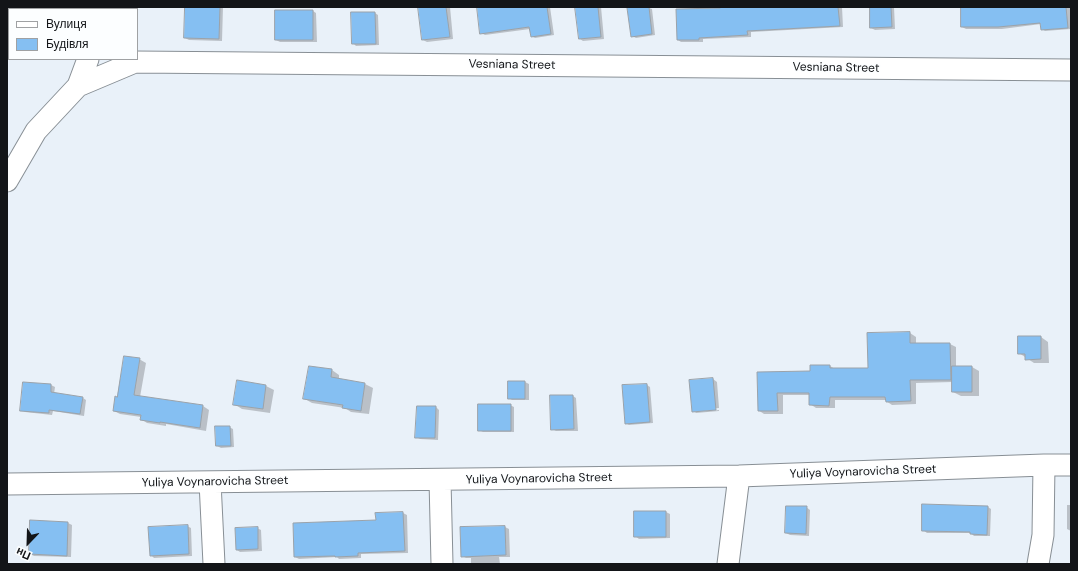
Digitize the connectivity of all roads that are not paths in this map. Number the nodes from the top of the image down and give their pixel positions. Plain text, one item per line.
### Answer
1 (88, 60) edge
2 (1071, 70) edge
3 (78, 86) junction
4 (7, 181) edge
5 (1044, 465) junction
6 (1071, 466) edge
7 (739, 476) junction
8 (440, 480) junction
9 (210, 482) junction
10 (7, 484) edge
11 (214, 564) edge
12 (442, 564) edge
13 (728, 564) edge
14 (1038, 564) edge

1 - 3 street
2 - 3 street, Vesniana Street
3 - 4 street, Vesniana Street
5 - 6 street, Yuliya Voynarovicha Street
5 - 7 street, Yuliya Voynarovicha Street
5 - 14 street
7 - 8 street, Yuliya Voynarovicha Street
7 - 13 street
8 - 9 street, Yuliya Voynarovicha Street
8 - 12 street
9 - 10 street, Yuliya Voynarovicha Street
9 - 11 street

